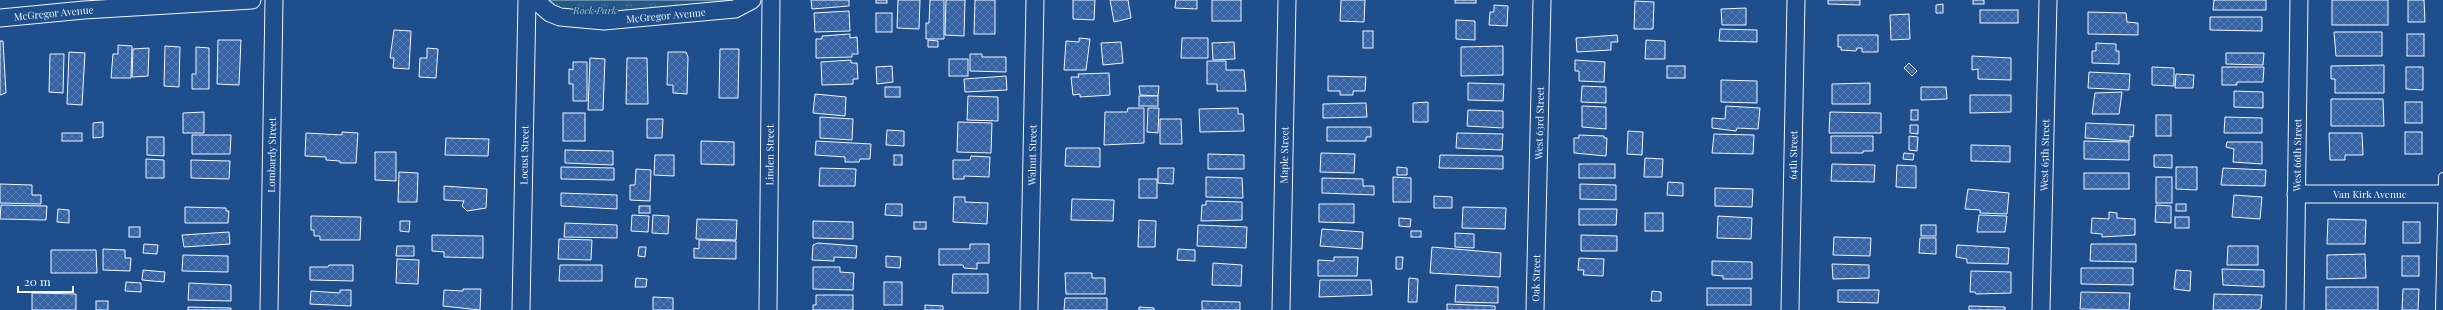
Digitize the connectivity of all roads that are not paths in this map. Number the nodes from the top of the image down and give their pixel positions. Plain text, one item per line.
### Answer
1 (252, 0) edge
2 (274, 0) edge
3 (527, 0) edge
4 (535, 0) edge
5 (752, 0) edge
6 (771, 0) edge
7 (1036, 0) edge
8 (1287, 0) edge
9 (1542, 0) edge
10 (1796, 0) edge
11 (2048, 0) edge
12 (2299, 0) edge
13 (0, 18) edge
14 (2443, 177) edge
15 (2296, 194) junction
16 (2443, 194) edge
17 (1536, 245) joint
18 (269, 310) edge
19 (522, 310) edge
20 (768, 310) edge
21 (1029, 310) edge
22 (1281, 310) edge
23 (1535, 310) edge
24 (1790, 310) edge
25 (2041, 310) edge
26 (2295, 310) edge
27 (2440, 310) edge

1 - 13 street, McGregor Avenue
2 - 18 street, Lombardy Street
3 - 19 street, Locust Street
4 - 5 street, McGregor Avenue
6 - 20 street, Linden Street
7 - 21 street, Walnut Street
8 - 22 street, Maple Street
9 - 17 street, West 63rd Street
10 - 24 street, 64th Street
11 - 25 street, West 65th Street
12 - 15 street, West 66th Street
14 - 16 lane
15 - 16 street, Van Kirk Avenue
15 - 26 street, West 66th Street
16 - 27 lane
17 - 23 street, Oak Street

